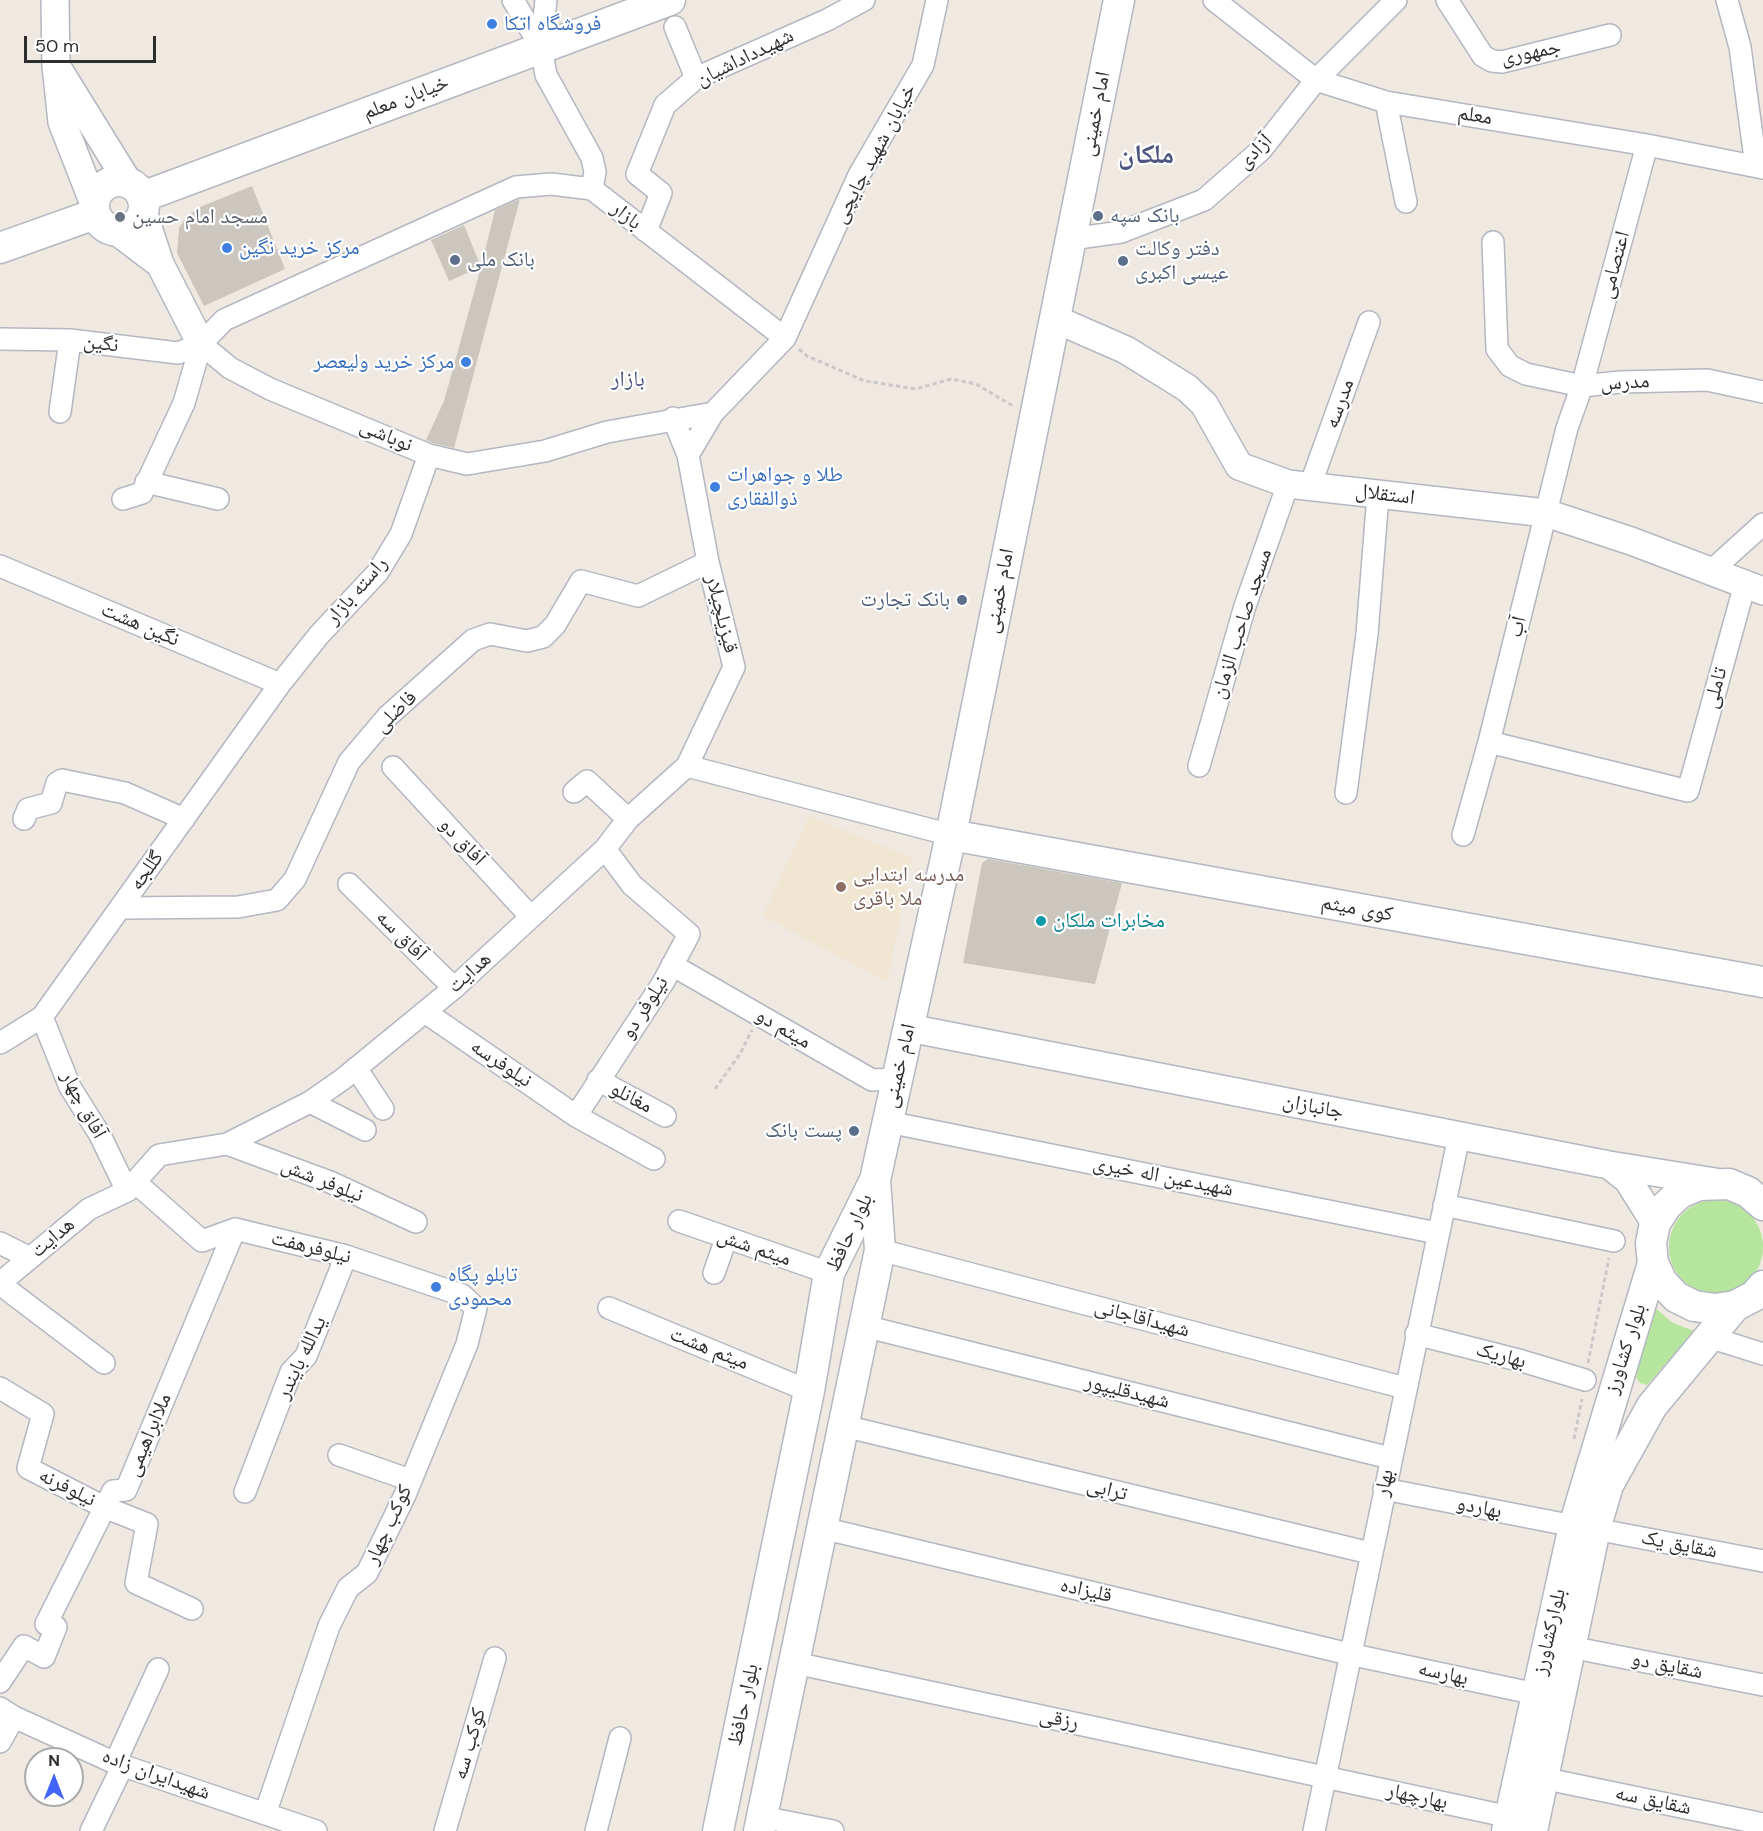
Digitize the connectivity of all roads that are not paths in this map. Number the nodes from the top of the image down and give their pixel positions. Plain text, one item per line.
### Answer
1 (55, 0) edge
2 (513, 0) edge
3 (546, 0) edge
4 (864, 0) edge
5 (937, 0) edge
6 (1119, 0) edge
7 (1215, 0) edge
8 (1396, 0) edge
9 (1447, 0) edge
10 (1727, 0) edge
11 (672, 14) edge
12 (1610, 34) dead end
13 (541, 47) junction
14 (56, 66) junction
15 (696, 78) junction
16 (1316, 80) junction
17 (1386, 102) junction
18 (1647, 145) junction
19 (1759, 167) edge
20 (592, 189) junction
21 (138, 197) junction
22 (1406, 202) dead end
23 (101, 216) junction
24 (646, 231) junction
25 (1071, 239) junction
26 (1493, 242) dead end
27 (0, 248) edge
28 (160, 264) junction
29 (1055, 319) junction
30 (1369, 322) dead end
31 (785, 338) junction
32 (0, 339) edge
33 (70, 340) junction
34 (201, 344) junction
35 (1582, 386) junction
36 (1763, 392) edge
37 (60, 412) dead end
38 (713, 413) junction
39 (674, 418) junction
40 (688, 454) junction
41 (429, 455) junction
42 (146, 482) junction
43 (1299, 485) junction
44 (1378, 495) junction
45 (123, 499) dead end
46 (218, 499) dead end
47 (1546, 513) junction
48 (1763, 524) edge
49 (708, 562) junction
50 (0, 566) edge
51 (1710, 572) junction
52 (1754, 587) edge
53 (280, 684) junction
54 (1490, 742) junction
55 (687, 766) junction
56 (1199, 766) dead end
57 (393, 767) dead end
58 (574, 792) dead end
59 (1346, 793) dead end
60 (24, 819) dead end
61 (184, 819) junction
62 (628, 819) junction
63 (951, 835) junction
64 (1463, 835) dead end
65 (605, 849) junction
66 (349, 884) dead end
67 (120, 908) junction
68 (531, 917) junction
69 (672, 965) junction
70 (1763, 982) edge
71 (454, 988) junction
72 (425, 1012) junction
73 (42, 1017) junction
74 (909, 1028) junction
75 (0, 1043) edge
76 (356, 1068) junction
77 (897, 1079) junction
78 (598, 1080) junction
79 (310, 1102) junction
80 (383, 1109) dead end
81 (576, 1116) junction
82 (664, 1116) dead end
83 (888, 1122) junction
84 (365, 1130) dead end
85 (1459, 1136) junction
86 (227, 1144) junction
87 (654, 1160) dead end
88 (1609, 1165) junction
89 (875, 1180) junction
90 (1763, 1182) edge
91 (1724, 1184) junction
92 (131, 1187) junction
93 (1444, 1204) junction
94 (1763, 1205) edge
95 (679, 1221) dead end
96 (416, 1222) dead end
97 (1655, 1223) junction
98 (235, 1229) junction
99 (1437, 1233) junction
100 (726, 1239) junction
101 (1614, 1240) road end
102 (0, 1243) edge
103 (880, 1250) junction
104 (346, 1256) junction
105 (30, 1257) junction
106 (1653, 1263) junction
107 (714, 1273) dead end
108 (829, 1273) junction
109 (0, 1284) edge
110 (1763, 1286) edge
111 (1735, 1306) junction
112 (609, 1308) dead end
113 (864, 1326) junction
114 (471, 1333) joint
115 (1416, 1334) junction
116 (1709, 1336) junction
117 (1763, 1354) edge
118 (104, 1363) dead end
119 (1585, 1380) road end
120 (0, 1388) edge
121 (1405, 1388) junction
122 (809, 1391) junction
123 (844, 1426) junction
124 (1599, 1436) joint
125 (339, 1455) dead end
126 (1390, 1458) junction
127 (410, 1480) junction
128 (1384, 1489) junction
129 (245, 1492) dead end
130 (104, 1507) junction
131 (1584, 1527) junction
132 (822, 1528) junction
133 (1370, 1553) junction
134 (1763, 1561) edge
135 (192, 1609) dead end
136 (1570, 1647) junction
137 (1349, 1654) junction
138 (495, 1658) dead end
139 (795, 1663) junction
140 (158, 1669) dead end
141 (0, 1682) edge
142 (1763, 1685) edge
143 (1536, 1694) junction
144 (7, 1713) edge
145 (620, 1738) dead end
146 (0, 1742) edge
147 (119, 1764) junction
148 (1324, 1778) junction
149 (1542, 1778) junction
150 (265, 1814) junction
151 (761, 1824) edge
152 (1763, 1824) edge
153 (1516, 1826) edge
154 (91, 1831) edge
155 (316, 1831) edge
156 (445, 1831) edge
157 (596, 1831) edge
158 (718, 1831) edge
159 (833, 1831) edge
160 (1314, 1831) edge

1 - 14 street
2 - 13 street
3 - 13 street
4 - 15 street, شهیدداداشیان
5 - 31 street, خیابان شهید چایچی
6 - 25 main road, امام خمینی
7 - 16 street, معلم
8 - 16 street, آزادی
9 - 12 street, جمهوری
10 - 19 street
11 - 13 main road, خیابان معلم
11 - 15 street
13 - 20 street
13 - 21 main road, خیابان معلم
14 - 21 street, نوباشی
14 - 23 street
15 - 24 street, شهیدداداشیان
16 - 17 street, معلم
16 - 25 street, آزادی
17 - 18 street, معلم
17 - 22 street
18 - 19 street, معلم
18 - 35 street, اعتصامی
20 - 24 street, بازار
20 - 34 street, بازار
21 - 23 main road
21 - 23 main road
21 - 28 street, نوباشی
23 - 27 main road
23 - 28 street
24 - 31 street, بازار
25 - 29 main road, امام خمینی
26 - 35 street
28 - 34 street, نوباشی
29 - 43 street, استقلال
29 - 63 main road, امام خمینی
30 - 43 street, مدرسه
31 - 38 street
32 - 33 street, نگین
33 - 34 street, نگین
33 - 37 street
34 - 41 street, نوباشی
34 - 42 street
35 - 36 street, مدرس
35 - 47 street, مدرس
38 - 39 street, نوباشی
38 - 40 street
39 - 40 street, قیزیلچیلار
39 - 41 street, نوباشی
40 - 49 street, قیزیلچیلار
41 - 53 street, راسته بازار
42 - 45 street
42 - 46 street
43 - 44 street, استقلال
43 - 56 street, مسجد صاحب الزمان
44 - 47 street, استقلال
44 - 59 street
47 - 51 street, استقلال
47 - 54 street, آب
48 - 51 street
49 - 55 street, قیزیلچیلار
49 - 67 street, فاضلی
50 - 53 street, نگین هشت
51 - 52 street, استقلال
52 - 54 street, تاملی
53 - 61 street, گللجه
54 - 64 street, آب
55 - 62 street, هدایت
55 - 63 street
57 - 68 street, آفاق دو
58 - 62 street
60 - 61 street
61 - 67 street, گللجه
62 - 65 street, هدایت
63 - 70 main road, کوی میثم
63 - 74 main road, امام خمینی
65 - 68 street, هدایت
65 - 69 street, نیلوفر دو
66 - 71 street, آفاق سه
67 - 73 street, گللجه
68 - 71 street, هدایت
69 - 77 street, میثم دو
69 - 78 street, نیلوفر دو
71 - 72 street, هدایت
72 - 76 street, هدایت
72 - 81 street, نیلوفرسه
73 - 75 street, گللجه
73 - 92 street, آفاق چهار
74 - 77 main road, امام خمینی
74 - 85 street, جانبازان
76 - 79 street, هدایت
76 - 80 street
77 - 83 main road, امام خمینی
78 - 81 street, نیلوفر دو
78 - 82 street, مغانلو
79 - 84 street
79 - 86 street, هدایت
81 - 87 street, نیلوفرسه
83 - 89 main road, امام خمینی
83 - 99 street, شهیدعین اله خیری
85 - 88 street, جانبازان
85 - 93 street, بهار
86 - 92 street, هدایت
86 - 96 street, نیلوفر شش
88 - 91 street, جانبازان
88 - 97 street
89 - 103 main road, بلوار حافظ
89 - 108 main road, بلوار حافظ
90 - 91 main road
91 - 94 main road
91 - 97 main road
92 - 98 street
92 - 105 street, هدایت
93 - 99 street, بهار
93 - 101 street
95 - 100 street, میثم شش
97 - 106 main road
98 - 104 street, نیلوفرهفت
98 - 130 street, ملاابراهیمی
99 - 115 street, بهار
100 - 107 street
100 - 108 street, میثم شش
102 - 105 street
103 - 113 main road, بلوار حافظ
103 - 121 street, شهیدآقاجانی
104 - 114 street, نیلوفرهفت
104 - 129 street, یدالله بایندر
105 - 109 street, هدایت
106 - 111 main road
106 - 124 main road, بلوار کشاورز
108 - 122 main road, بلوار حافظ
109 - 118 street
110 - 111 main road
111 - 116 main road, بلوارکشاورز
112 - 122 street, میثم هشت
113 - 123 main road, بلوار حافظ
113 - 126 street, شهیدقلیپور
114 - 127 street, کوکب چهار
115 - 119 street, بهاریک
115 - 121 street, بهار
116 - 117 street
116 - 131 main road, بلوارکشاورز
120 - 130 street, نیلوفرنه
121 - 126 street, بهار
122 - 158 main road, بلوار حافظ
123 - 132 main road, بلوار حافظ
123 - 133 street, ترابی
124 - 131 main road, بلوارکشاورز
125 - 127 street
126 - 128 street, بهار
127 - 150 street, کوکب چهار
128 - 131 street, بهاردو
128 - 133 street, بهار
130 - 135 street
130 - 141 street, ملاابراهیمی
131 - 134 street, شقایق یک
131 - 136 main road, بلوارکشاورز
131 - 143 main road, بلوارکشاورز
132 - 137 street, قلیزاده
132 - 139 main road, بلوار حافظ
133 - 137 street, بهار
136 - 142 street, شقایق دو
136 - 149 main road, بلوارکشاورز
137 - 143 street, بهارسه
137 - 148 street, بهار
138 - 156 street, کوکب سه
139 - 148 street, رزقی
139 - 151 main road, بلوار حافظ
140 - 147 street
143 - 153 main road, بلوارکشاورز
144 - 146 street
144 - 147 street, شهیدایران زاده
145 - 157 street
147 - 150 street, شهیدایران زاده
147 - 154 street
148 - 153 street, بهارچهار
148 - 160 street, بهار
149 - 152 street, شقایق سه
149 - 153 main road, بلوارکشاورز
150 - 155 street, شهیدایران زاده
151 - 159 street

